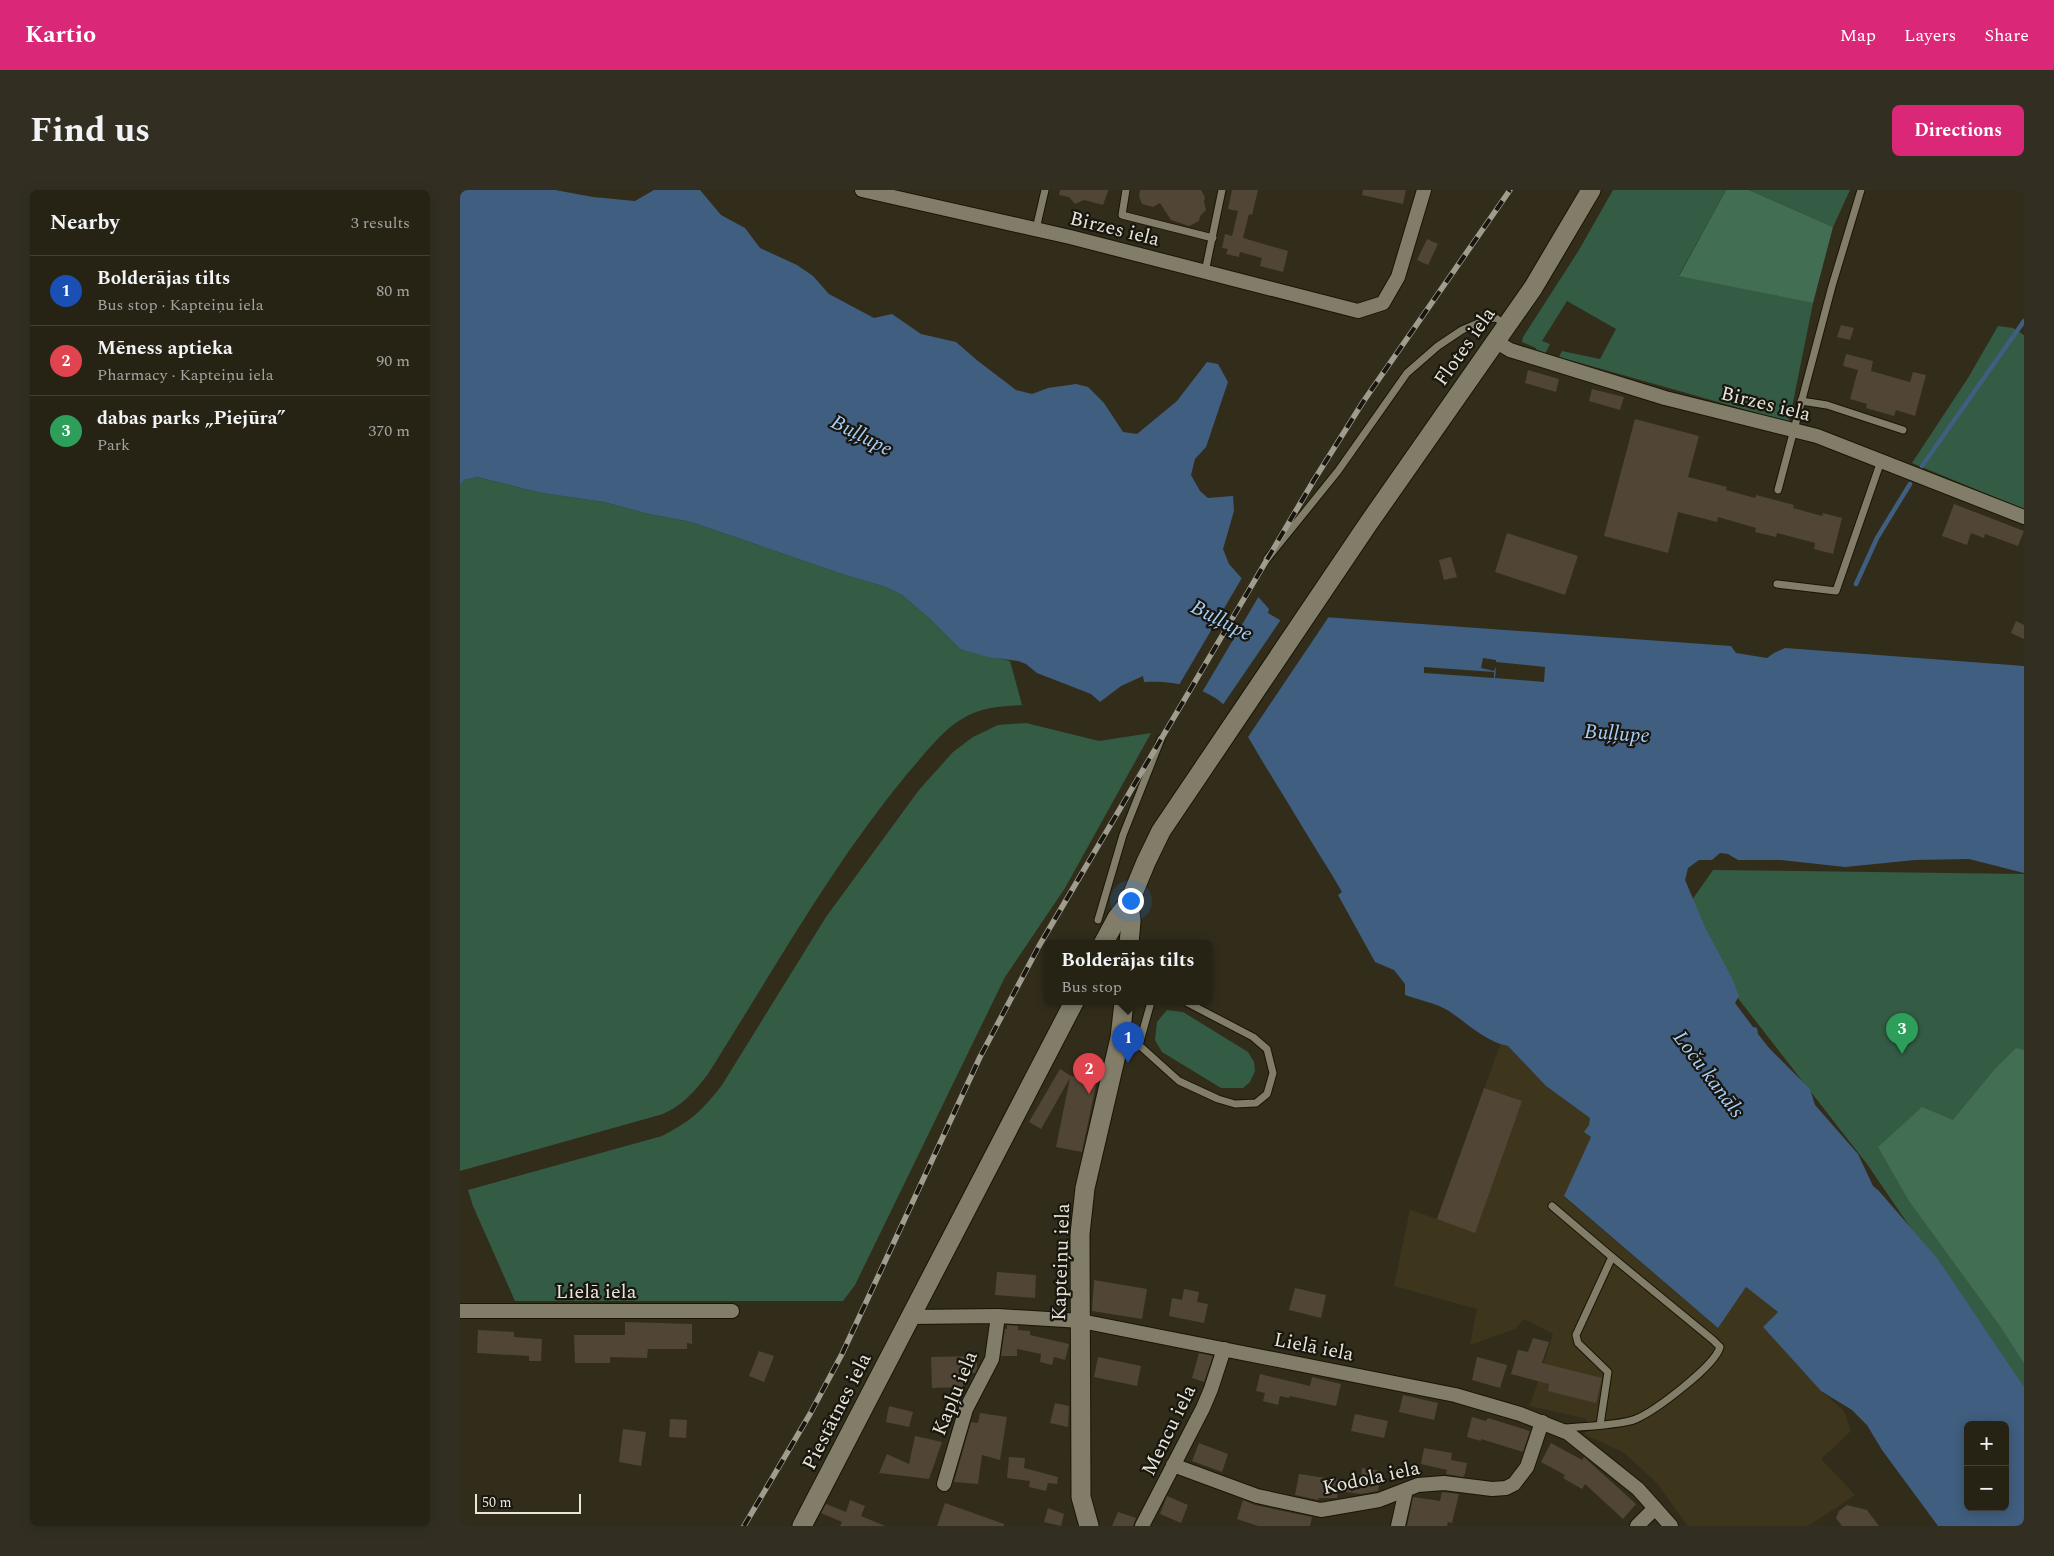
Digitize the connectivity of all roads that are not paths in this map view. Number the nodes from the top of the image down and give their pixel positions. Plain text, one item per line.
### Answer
1 (862, 190) edge
2 (1044, 190) edge
3 (1126, 190) edge
4 (1222, 190) edge
5 (1424, 190) edge
6 (1591, 190) edge
7 (1860, 190) edge
8 (890, 193) edge
9 (1036, 229) junction
10 (1213, 238) junction
11 (1205, 272) junction
12 (1506, 325) junction
13 (1495, 341) junction
14 (1801, 401) junction
15 (1793, 430) junction
16 (1903, 430) dead end
17 (1880, 460) junction
18 (1778, 490) dead end
19 (2024, 518) edge
20 (1266, 559) dead end
21 (1777, 584) dead end
22 (1161, 739) dead end
23 (1129, 903) junction
24 (1098, 920) dead end
25 (1106, 940) edge
26 (1129, 940) edge
27 (1072, 1005) edge
28 (1124, 1005) edge
29 (1150, 1005) edge
30 (1192, 1005) edge
31 (1120, 1038) junction
32 (1139, 1045) junction
33 (1552, 1206) dead end
34 (1612, 1257) junction
35 (460, 1311) edge
36 (732, 1311) dead end
37 (998, 1316) junction
38 (909, 1317) junction
39 (1080, 1321) junction
40 (1224, 1349) junction
41 (1542, 1422) junction
42 (1600, 1425) junction
43 (1557, 1428) junction
44 (1174, 1465) junction
45 (944, 1484) dead end
46 (1406, 1490) junction
47 (1655, 1508) junction
48 (802, 1526) edge
49 (1089, 1526) edge
50 (1142, 1526) edge
51 (1398, 1526) edge
52 (1637, 1526) edge
53 (1671, 1526) edge

1 - 8 street, Birzes iela
2 - 9 lane
3 - 10 lane
4 - 10 lane
5 - 11 street, Birzes iela
6 - 12 street, Flotes iela
7 - 14 lane
8 - 9 street, Birzes iela
9 - 11 street, Birzes iela
10 - 11 lane
12 - 13 street, Flotes iela
12 - 20 lane
13 - 15 street, Birzes iela
13 - 23 street, Flotes iela
14 - 15 lane
14 - 16 lane
15 - 17 street, Birzes iela
15 - 18 lane
17 - 19 street, Birzes iela
17 - 21 lane
22 - 24 lane
23 - 25 street
23 - 26 street
27 - 38 street, Piestātnes iela
28 - 31 street, Kapteiņu iela
29 - 32 lane
30 - 32 lane
31 - 32 lane
31 - 39 street, Kapteiņu iela
33 - 34 lane
34 - 42 lane
34 - 42 lane
35 - 36 street, Lielā iela
37 - 38 street, Lielā iela
37 - 39 street, Lielā iela
37 - 45 street, Kapļu iela
38 - 48 street, Piestātnes iela
39 - 40 street, Lielā iela
39 - 49 street, Kapteiņu iela
40 - 41 street, Lielā iela
40 - 44 street, Mencu iela
41 - 43 street, Lielā iela
41 - 46 street, Kodola iela
42 - 43 lane
43 - 47 street, Lielā iela
44 - 46 street, Kodola iela
44 - 50 street, Mencu iela
46 - 51 street
47 - 52 street
47 - 53 street, Lielā iela

